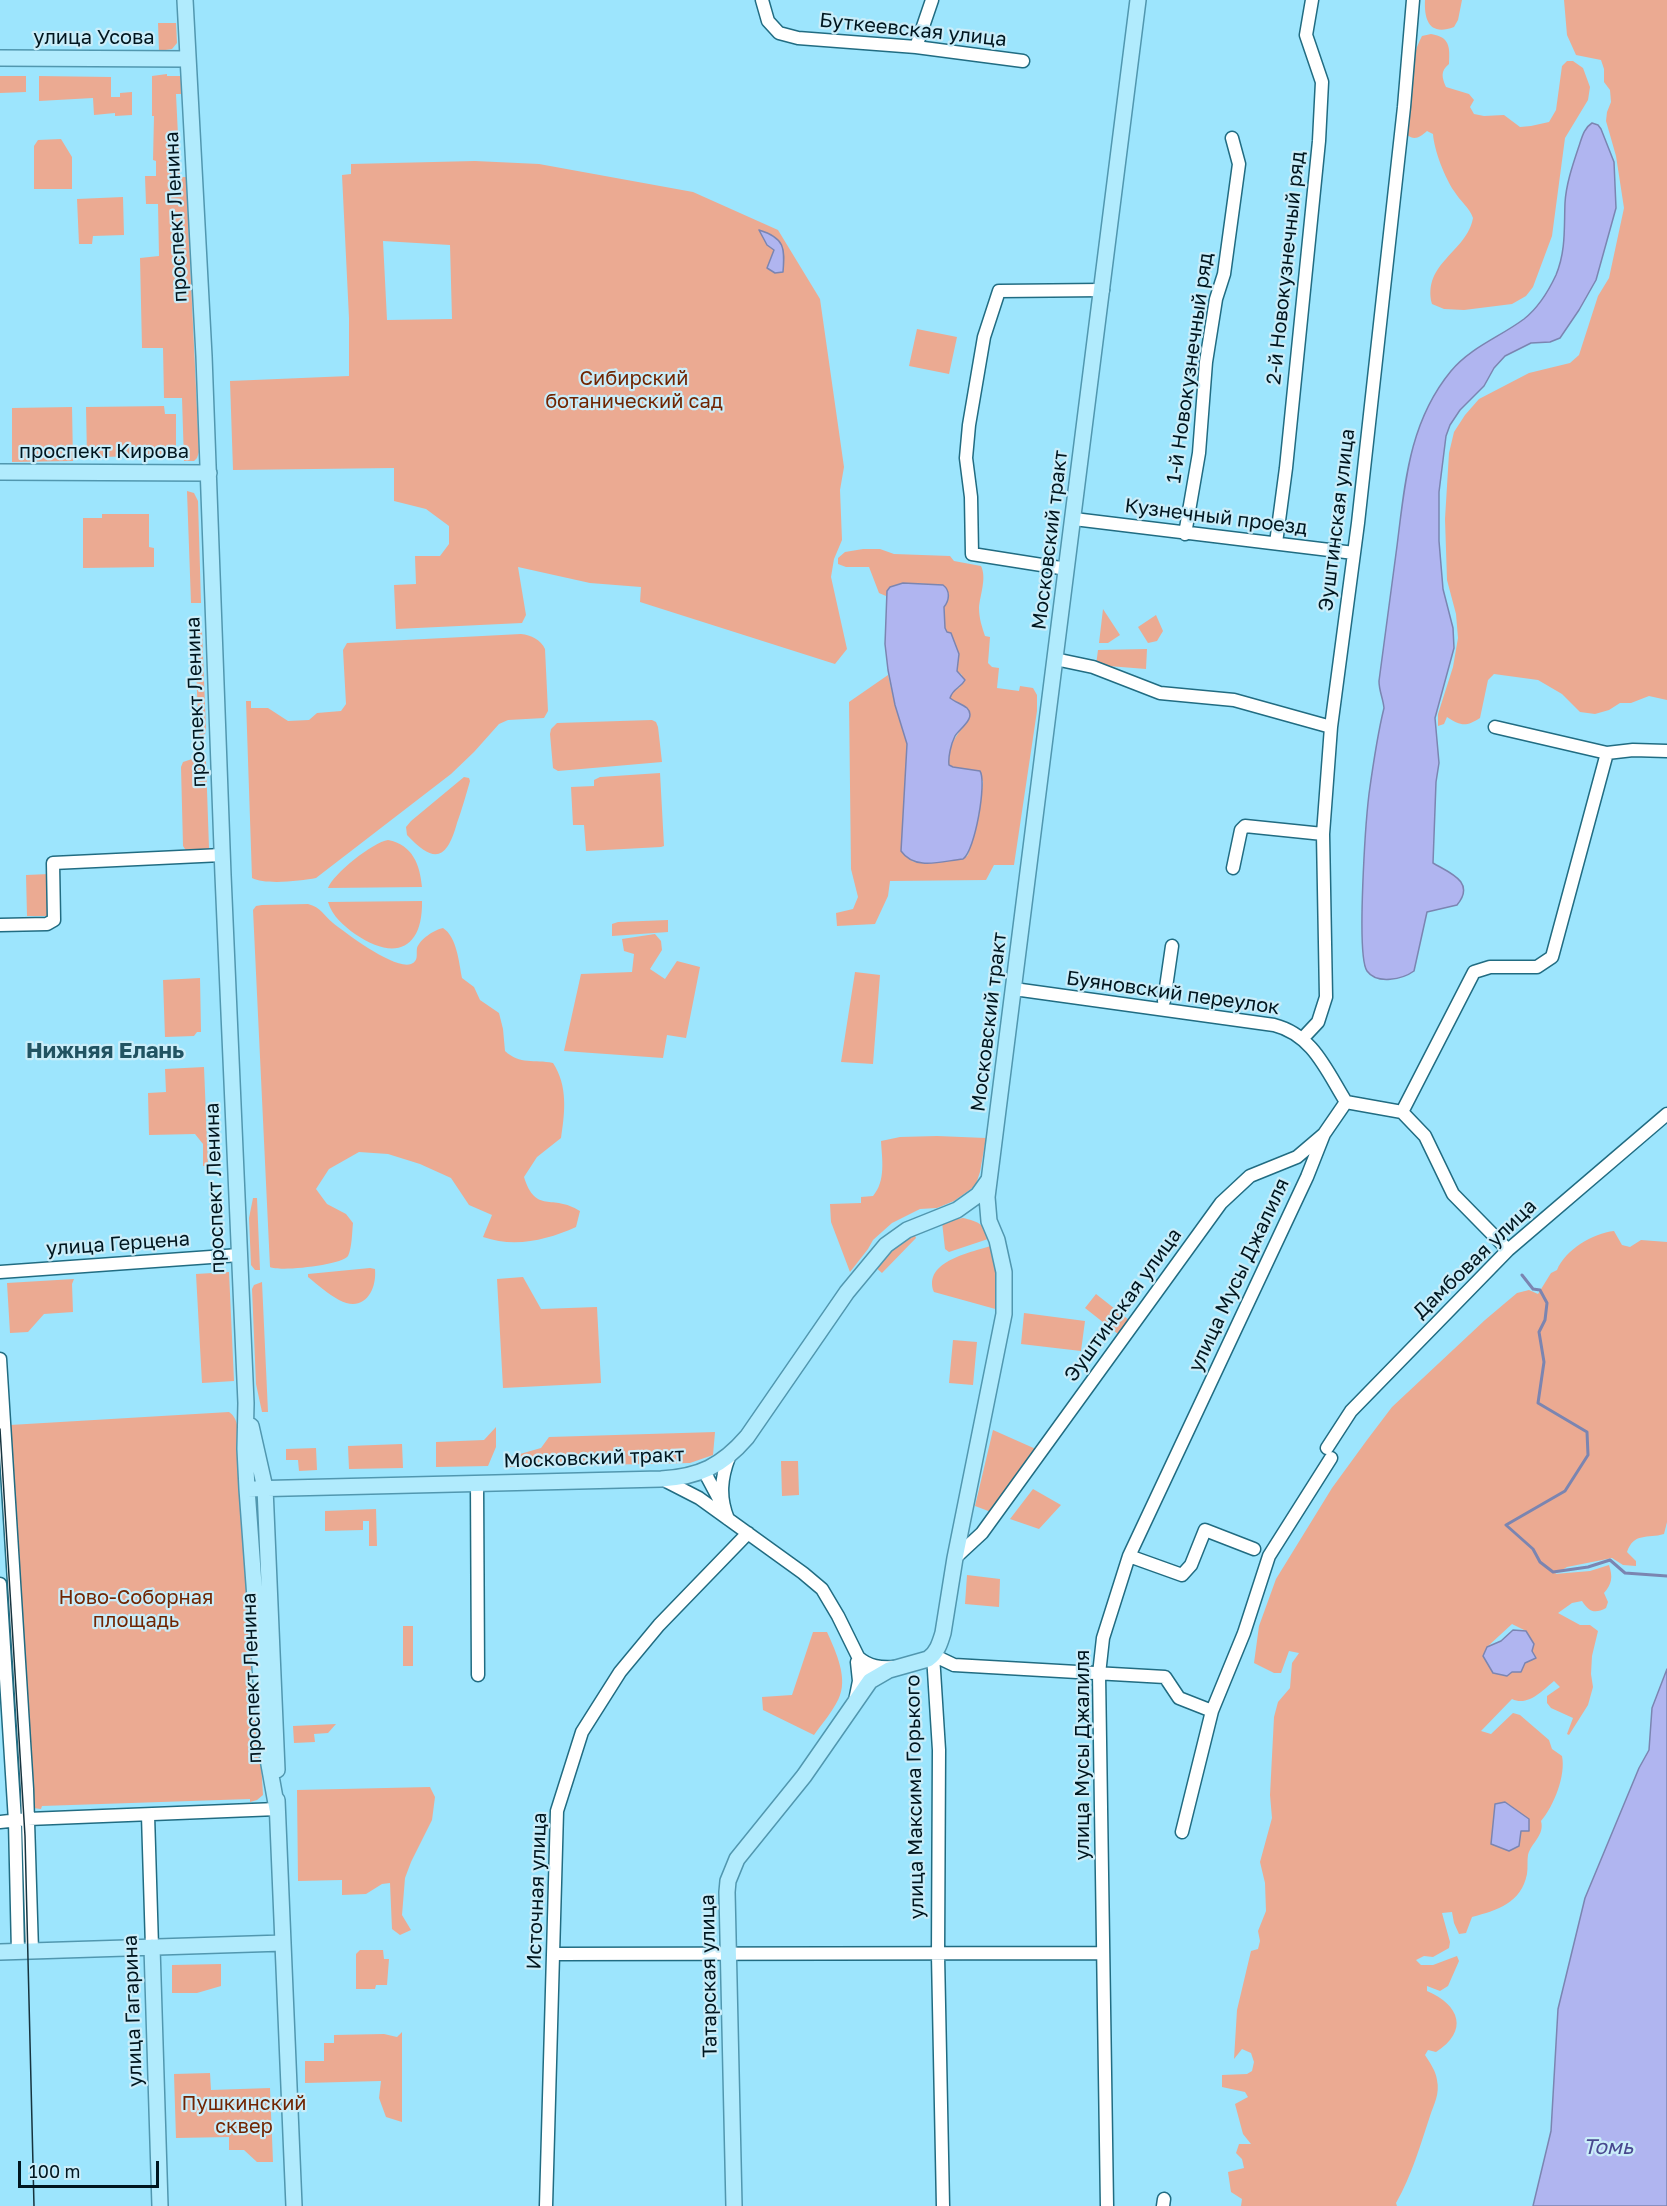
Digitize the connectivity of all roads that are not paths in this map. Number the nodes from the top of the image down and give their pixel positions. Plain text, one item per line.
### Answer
1 (186, 0) edge
2 (762, 0) edge
3 (932, 0) edge
4 (1138, 0) edge
5 (1312, 0) edge
6 (1413, 0) edge
7 (916, 47) junction
8 (0, 58) edge
9 (188, 59) junction
10 (1023, 61) dead end
11 (1233, 138) dead end
12 (1103, 290) junction
13 (0, 472) edge
14 (208, 473) junction
15 (1074, 519) junction
16 (1185, 534) junction
17 (1276, 543) junction
18 (1354, 553) junction
19 (1067, 569) junction
20 (1055, 659) junction
21 (1330, 727) junction
22 (1495, 728) dead end
23 (1667, 751) edge
24 (1607, 753) junction
25 (1323, 834) junction
26 (222, 855) junction
27 (1233, 868) dead end
28 (0, 925) edge
29 (1172, 946) dead end
30 (1014, 989) junction
31 (1164, 1000) dead end
32 (1303, 1038) junction
33 (1346, 1102) junction
34 (1402, 1112) junction
35 (1667, 1114) edge
36 (1324, 1134) junction
37 (988, 1181) junction
38 (957, 1210) junction
39 (989, 1221) junction
40 (1508, 1250) junction
41 (239, 1256) junction
42 (0, 1272) edge
43 (0, 1359) edge
44 (246, 1403) junction
45 (729, 1457) junction
46 (701, 1472) junction
47 (661, 1479) junction
48 (477, 1483) junction
49 (265, 1488) junction
50 (247, 1489) junction
51 (699, 1498) junction
52 (726, 1513) junction
53 (748, 1533) junction
54 (1254, 1550) dead end
55 (1129, 1556) junction
56 (955, 1558) junction
57 (0, 1584) edge
58 (856, 1654) junction
59 (933, 1655) junction
60 (899, 1667) junction
61 (1099, 1674) junction
62 (478, 1675) dead end
63 (870, 1681) junction
64 (855, 1702) junction
65 (1212, 1711) junction
66 (277, 1809) junction
67 (148, 1815) junction
68 (22, 1820) junction
69 (0, 1822) edge
70 (1182, 1832) dead end
71 (283, 1943) junction
72 (152, 1947) junction
73 (0, 1952) edge
74 (25, 1952) junction
75 (729, 1952) junction
76 (1103, 1953) junction
77 (554, 1954) junction
78 (938, 1955) junction
79 (160, 2206) edge
80 (294, 2206) edge
81 (546, 2206) edge
82 (734, 2206) edge
83 (943, 2206) edge
84 (1107, 2206) edge

1 - 9 main road, проспект Ленина
2 - 7 street, Буткеевская улица
3 - 7 street
4 - 12 main road, Московский тракт
5 - 17 street, 2-й Новокузнечный ряд
6 - 18 street, Эуштинская улица
7 - 10 street, Буткеевская улица
8 - 9 main road, улица Усова
9 - 14 main road, проспект Ленина
11 - 16 street, 1-й Новокузнечный ряд
12 - 15 main road, Московский тракт
12 - 19 street
13 - 14 main road, проспект Кирова
14 - 26 main road, проспект Ленина
15 - 16 street, Кузнечный проезд
15 - 19 main road, Московский тракт
16 - 17 street, Кузнечный проезд
17 - 18 street, Кузнечный проезд
18 - 21 street, Эуштинская улица
19 - 20 main road, Московский тракт
20 - 21 street
20 - 30 main road, Московский тракт
21 - 25 street, Эуштинская улица
22 - 24 street
23 - 24 street
24 - 34 street
25 - 27 street
25 - 32 street, Эуштинская улица
26 - 28 street
26 - 41 main road, проспект Ленина
29 - 31 street
30 - 32 street, Буяновский переулок
30 - 37 main road, Московский тракт
32 - 33 street, Буяновский переулок
33 - 34 street
33 - 36 street, Эуштинская улица
34 - 40 street
35 - 40 street, Дамбовая улица
36 - 55 street, улица Мусы Джалиля
36 - 56 street, Эуштинская улица
37 - 38 main road, Московский тракт
37 - 39 main road, улица Максима Горького
38 - 39 main road
38 - 45 main road, Московский тракт
39 - 56 main road, улица Максима Горького
40 - 65 street, Дамбовая улица
41 - 42 street, улица Герцена
41 - 44 main road, проспект Ленина
43 - 68 street
44 - 49 main road, проспект Ленина
44 - 50 main road, проспект Ленина
45 - 46 main road, Московский тракт
45 - 52 street
46 - 47 main road, Московский тракт
46 - 51 street
46 - 52 street
47 - 48 main road, Московский тракт
47 - 51 street
48 - 49 main road, Московский тракт
48 - 62 street
49 - 50 main road, Московский тракт
49 - 66 main road, проспект Ленина
50 - 66 main road, проспект Ленина
51 - 52 street
52 - 53 street
53 - 58 street
53 - 77 street, Источная улица
54 - 55 street
55 - 61 street, улица Мусы Джалиля
56 - 59 main road, улица Максима Горького
57 - 68 street
58 - 60 street
58 - 63 street
58 - 64 street
59 - 60 main road, Татарская улица
59 - 61 street
59 - 78 street, улица Максима Горького
60 - 63 main road, Татарская улица
61 - 65 street
61 - 76 street, улица Мусы Джалиля
63 - 64 main road, Татарская улица
64 - 75 main road, Татарская улица
65 - 70 street, Дамбовая улица
66 - 67 street
66 - 71 main road, проспект Ленина
67 - 68 street
67 - 72 street, улица Гагарина
68 - 69 street
68 - 74 street
71 - 72 main road
71 - 80 main road, проспект Ленина
72 - 74 main road
72 - 79 main road, улица Гагарина
73 - 74 main road
75 - 77 street
75 - 78 street
75 - 82 main road, Татарская улица
76 - 78 street
76 - 84 street, улица Мусы Джалиля
77 - 81 street, Источная улица
78 - 83 street, улица Максима Горького

